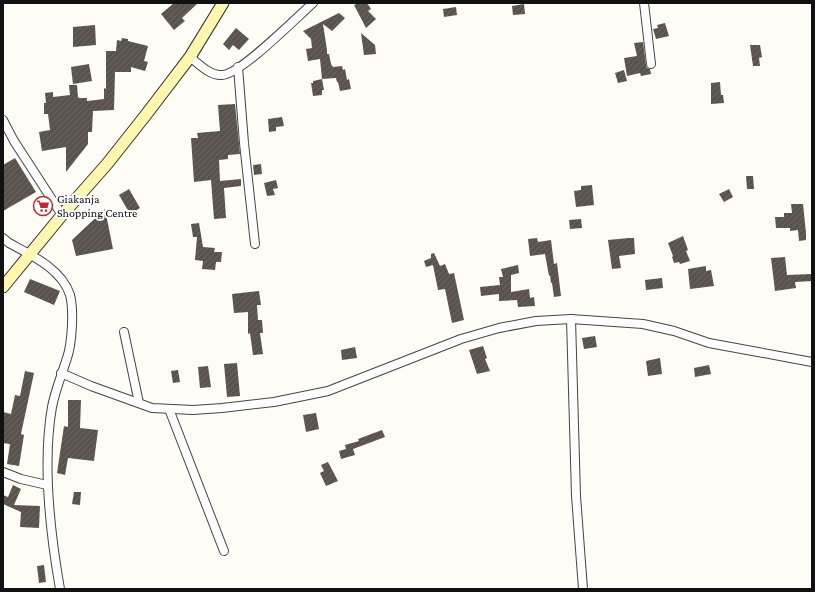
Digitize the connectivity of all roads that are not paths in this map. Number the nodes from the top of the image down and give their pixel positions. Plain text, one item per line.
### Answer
1 (223, 3) edge
2 (313, 3) edge
3 (644, 3) edge
4 (190, 57) junction
5 (651, 64) dead end
6 (238, 68) junction
7 (3, 121) edge
8 (62, 215) junction
9 (3, 238) edge
10 (255, 244) dead end
11 (29, 255) junction
12 (3, 287) edge
13 (571, 319) junction
14 (124, 332) dead end
15 (812, 362) edge
16 (62, 373) junction
17 (139, 403) junction
18 (169, 409) junction
19 (3, 472) edge
20 (47, 485) junction
21 (224, 551) dead end
22 (60, 589) edge
23 (583, 589) edge

1 - 4 main road
2 - 6 street
3 - 5 street
4 - 6 street
4 - 8 main road
6 - 10 street
7 - 8 street
8 - 11 main road
9 - 11 street
11 - 12 main road
11 - 16 street
13 - 15 street
13 - 18 street
13 - 23 street
14 - 17 street
16 - 17 street
16 - 20 street
17 - 18 street
18 - 21 street
19 - 20 street
20 - 22 street

